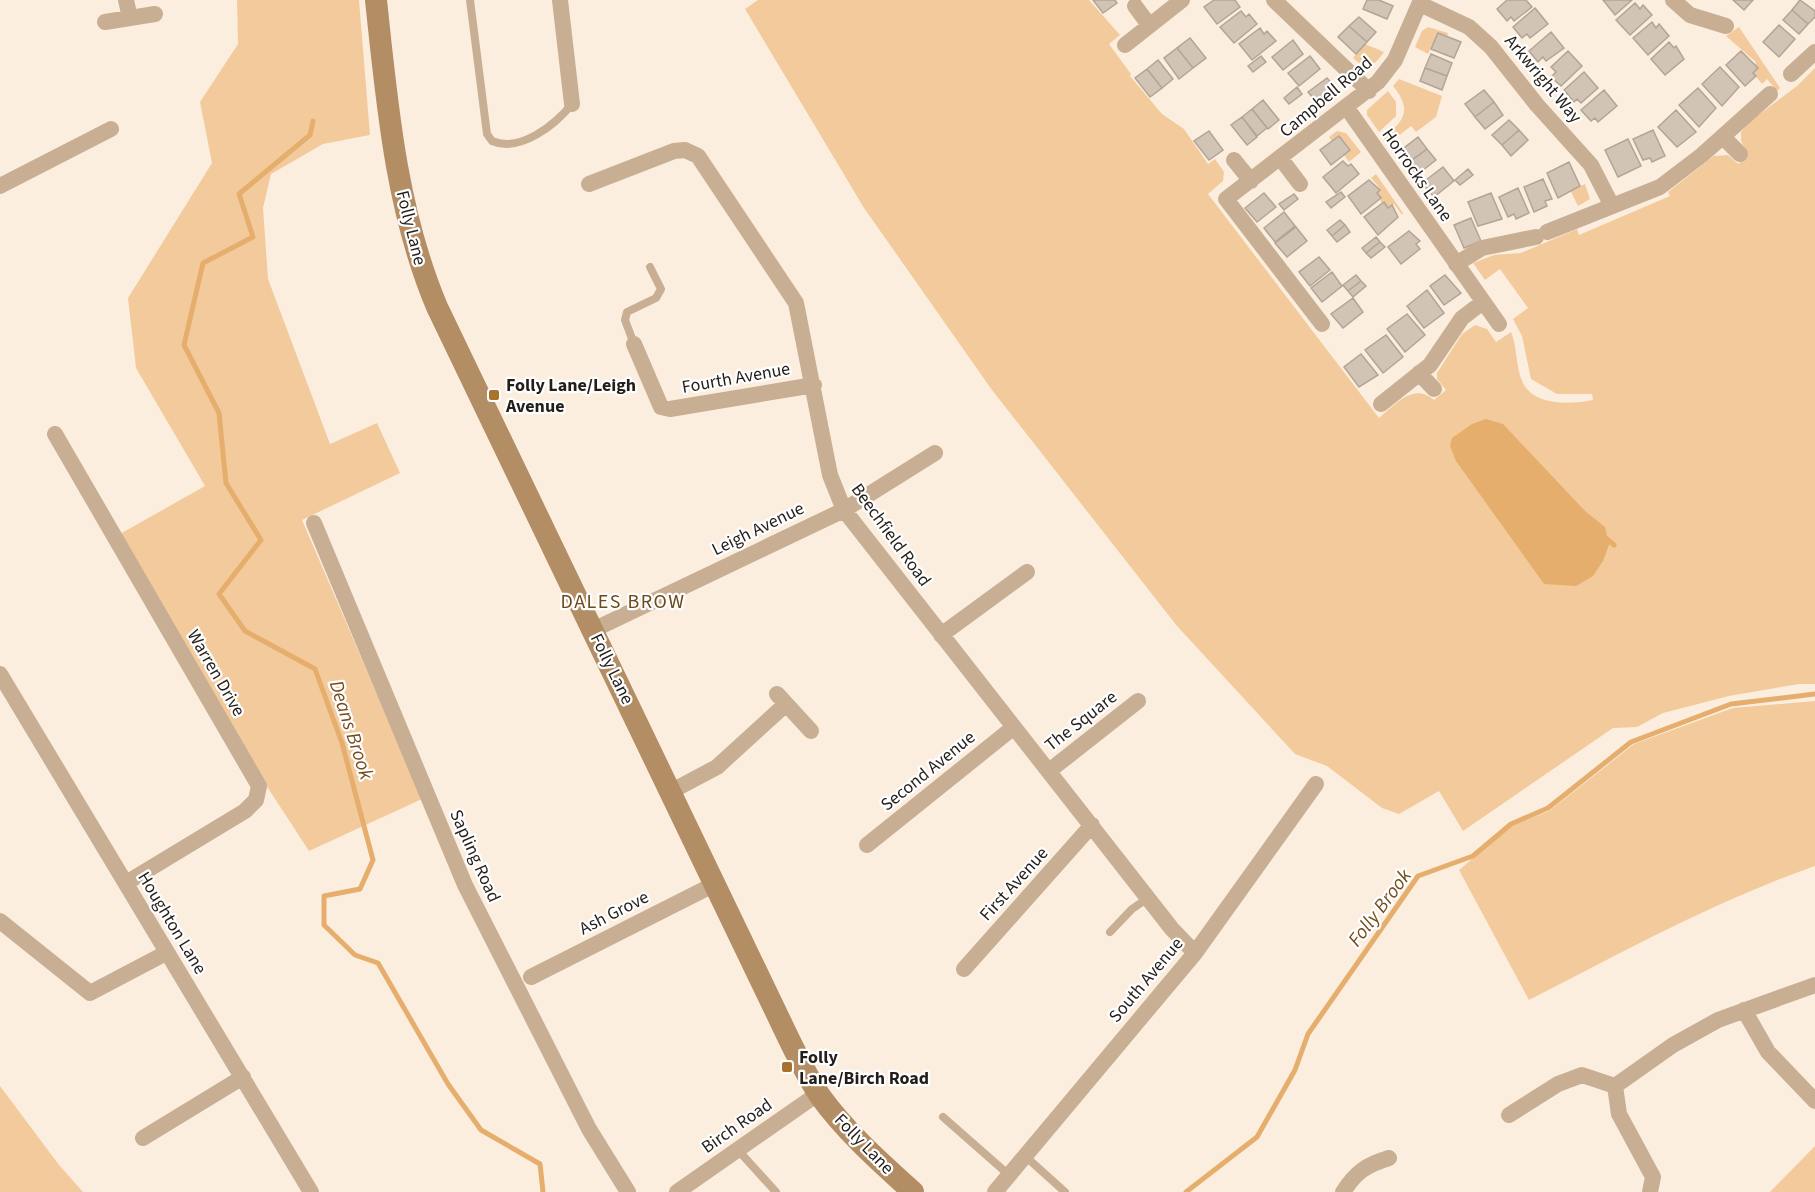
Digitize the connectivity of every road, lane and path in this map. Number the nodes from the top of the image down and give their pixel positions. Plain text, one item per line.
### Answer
1 (126, 0) edge
2 (376, 0) edge
3 (470, 0) edge
4 (560, 0) edge
5 (1182, 0) edge
6 (1274, 0) edge
7 (1673, 0) edge
8 (1420, 2) edge
9 (1135, 6) dead end
10 (155, 14) dead end
11 (130, 18) junction
12 (105, 22) dead end
13 (1149, 25) junction
14 (1726, 26) dead end
15 (1125, 45) dead end
16 (1815, 52) edge
17 (1791, 74) dead end
18 (1369, 91) junction
19 (1770, 94) dead end
20 (572, 104) joint
21 (1347, 108) junction
22 (111, 129) dead end
23 (1723, 137) junction
24 (1740, 154) dead end
25 (1281, 159) junction
26 (1234, 160) dead end
27 (1251, 181) junction
28 (589, 184) dead end
29 (1300, 184) dead end
30 (0, 186) edge
31 (1612, 206) junction
32 (1456, 264) junction
33 (650, 267) dead end
34 (1483, 302) junction
35 (1322, 324) dead end
36 (1499, 324) dead end
37 (634, 344) joint
38 (1419, 374) junction
39 (814, 385) junction
40 (1434, 389) dead end
41 (1381, 404) dead end
42 (55, 434) dead end
43 (935, 453) dead end
44 (844, 510) junction
45 (314, 523) dead end
46 (1026, 572) dead end
47 (593, 630) junction
48 (941, 635) junction
49 (0, 674) edge
50 (1138, 701) dead end
51 (1014, 727) junction
52 (811, 731) dead end
53 (1049, 771) junction
54 (1316, 784) dead end
55 (670, 792) junction
56 (1092, 825) junction
57 (867, 845) dead end
58 (126, 883) junction
59 (715, 884) junction
60 (1148, 898) junction
61 (0, 921) edge
62 (1110, 932) dead end
63 (166, 953) junction
64 (1195, 953) junction
65 (964, 969) dead end
66 (531, 977) dead end
67 (1815, 985) edge
68 (1744, 1010) junction
69 (243, 1077) junction
70 (1615, 1086) junction
71 (819, 1093) junction
72 (1815, 1101) edge
73 (1509, 1115) dead end
74 (943, 1117) dead end
75 (143, 1138) dead end
76 (737, 1149) junction
77 (1025, 1156) junction
78 (1389, 1158) dead end
79 (1009, 1175) junction
80 (311, 1192) edge
81 (628, 1192) edge
82 (677, 1192) edge
83 (776, 1192) edge
84 (913, 1192) edge
85 (995, 1192) edge
86 (1065, 1192) edge
87 (1343, 1192) edge
88 (1650, 1192) edge

1 - 11 street
2 - 47 main road, Folly Lane
3 - 20 lane
4 - 20 street
5 - 13 street
6 - 18 street
7 - 14 street
8 - 18 street, Campbell Road
8 - 31 street, Arkwright Way
9 - 13 street
10 - 11 street
11 - 12 street
13 - 15 street
16 - 17 street
18 - 21 street, Campbell Road
19 - 23 street
21 - 25 street, Campbell Road
21 - 32 street, Horrocks Lane
22 - 30 street
23 - 24 street
23 - 31 street
25 - 27 street, Campbell Road
25 - 29 street
26 - 27 street
27 - 35 street, Campbell Road
28 - 39 street, Beechfield Road
31 - 32 street
32 - 34 street, Horrocks Lane
33 - 37 lane
34 - 36 street, Horrocks Lane
34 - 38 street
37 - 39 street, Fourth Avenue
38 - 40 street
38 - 41 street
39 - 44 street, Beechfield Road
42 - 58 street, Warren Drive
43 - 44 street, Leigh Avenue
44 - 47 street, Leigh Avenue
44 - 48 street, Beechfield Road
45 - 81 street, Sapling Road
46 - 48 street
47 - 55 main road, Folly Lane
48 - 51 street, Beechfield Road
49 - 58 street, Houghton Lane
50 - 53 street, The Square
51 - 53 street, Beechfield Road
51 - 57 street, Second Avenue
52 - 55 street
53 - 56 street, Beechfield Road
54 - 64 street, South Avenue
55 - 59 main road, Folly Lane
56 - 60 street, Beechfield Road
56 - 65 street, First Avenue
58 - 63 street, Houghton Lane
59 - 66 street, Ash Grove
59 - 71 main road, Folly Lane
60 - 62 lane
60 - 64 street, Beechfield Road
61 - 63 street
63 - 69 street, Houghton Lane
64 - 77 street, South Avenue
67 - 68 street
68 - 70 street
68 - 72 street
69 - 75 street
69 - 80 street, Houghton Lane
70 - 73 street
70 - 88 street
71 - 76 street, Birch Road
71 - 84 main road, Folly Lane
74 - 79 lane
76 - 82 street, Birch Road
76 - 83 lane
77 - 79 street, South Avenue
77 - 86 lane
78 - 87 street
79 - 85 street, South Avenue

